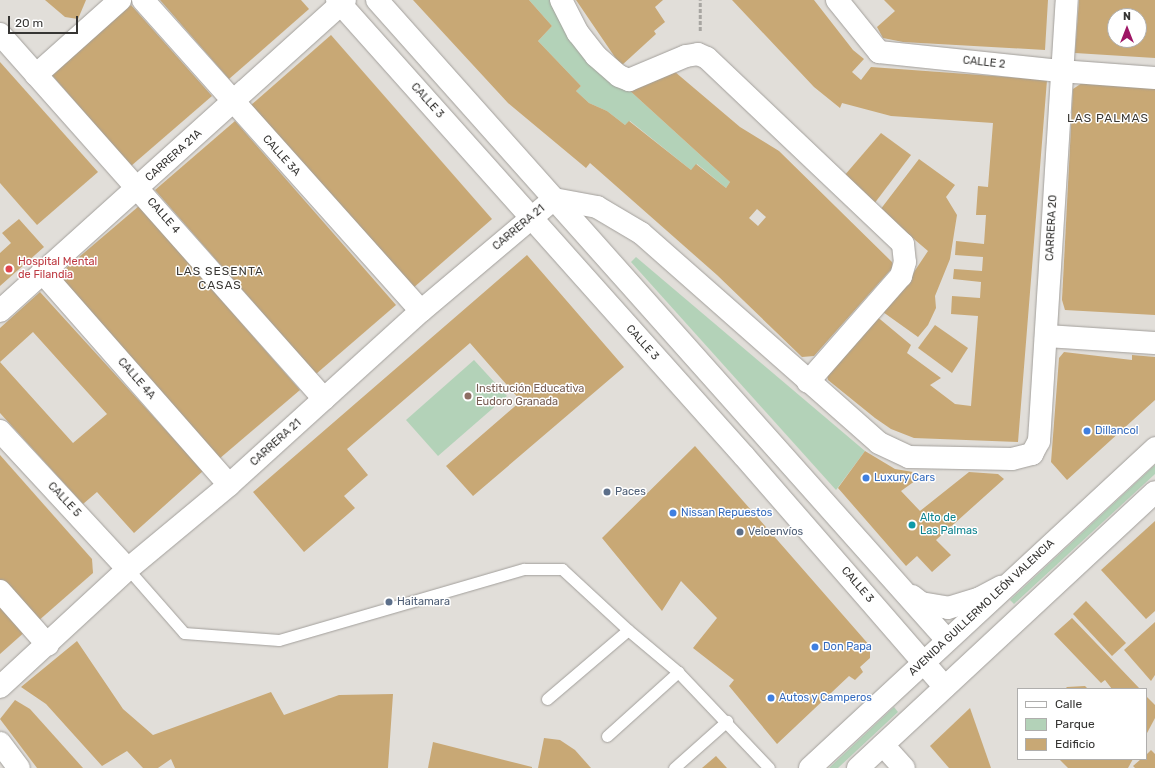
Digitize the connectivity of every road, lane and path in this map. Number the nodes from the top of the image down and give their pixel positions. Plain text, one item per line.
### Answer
1 (120, 0) edge
2 (143, 0) edge
3 (377, 0) edge
4 (561, 0) edge
5 (700, 0) edge
6 (837, 0) edge
7 (1067, 0) edge
8 (341, 2) edge
9 (0, 34) edge
10 (698, 54) junction
11 (1060, 71) junction
12 (36, 75) junction
13 (1155, 78) edge
14 (233, 102) junction
15 (138, 188) junction
16 (554, 199) junction
17 (530, 217) junction
18 (42, 272) junction
19 (0, 311) edge
20 (420, 311) junction
21 (1046, 336) junction
22 (1155, 343) edge
23 (808, 382) junction
24 (324, 399) junction
25 (0, 431) edge
26 (1155, 448) edge
27 (229, 485) junction
28 (1155, 492) edge
29 (128, 569) junction
30 (1007, 584) junction
31 (0, 591) edge
32 (903, 591) junction
33 (628, 630) junction
34 (947, 640) junction
35 (48, 644) junction
36 (923, 663) junction
37 (678, 672) junction
38 (0, 687) edge
39 (945, 687) junction
40 (547, 698) dead end
41 (727, 721) junction
42 (607, 736) dead end
43 (0, 743) edge
44 (883, 745) junction
45 (19, 768) edge
46 (674, 768) edge
47 (770, 768) edge
48 (810, 768) edge
49 (858, 768) edge
50 (904, 768) edge

1 - 12 street
2 - 14 street, CALLE 3A
3 - 16 street
4 - 10 street
5 - 10 path
6 - 11 street, CALLE 2
7 - 11 street, CARRERA 20
8 - 14 street, CARRERA 21A
8 - 17 street, CALLE 3
9 - 12 street, CALLE 4
10 - 23 street
11 - 13 street, CALLE 2
11 - 21 street, CARRERA 20
12 - 15 street, CALLE 4
14 - 15 street, CARRERA 21A
14 - 20 street, CALLE 3A
15 - 18 street, CARRERA 21A
15 - 24 street, CALLE 4
16 - 17 street, CARRERA 21
16 - 23 street
16 - 32 street
17 - 20 street, CARRERA 21
17 - 36 street, CALLE 3
18 - 19 street, CARRERA 21A
18 - 27 street, CALLE 4A
20 - 24 street, CARRERA 21
21 - 22 street
21 - 23 street, CARRERA 20
24 - 27 street, CARRERA 21
25 - 29 street, CALLE 5
26 - 30 street, AVENIDA GUILLERMO LEÓN VALENCIA
27 - 29 street, CARRERA 21
28 - 39 street
29 - 33 lane
29 - 35 street, CARRERA 21
30 - 32 street
30 - 34 street, AVENIDA GUILLERMO LEÓN VALENCIA
31 - 35 street
32 - 34 street
33 - 37 lane
33 - 40 lane
34 - 36 street, AVENIDA GUILLERMO LEÓN VALENCIA
35 - 38 street, CARRERA 21
36 - 39 street, CALLE 3
36 - 48 street, AVENIDA GUILLERMO LEÓN VALENCIA
37 - 41 lane
37 - 42 lane
39 - 44 street
41 - 46 lane
41 - 47 lane
43 - 45 street
44 - 49 street
44 - 50 street

